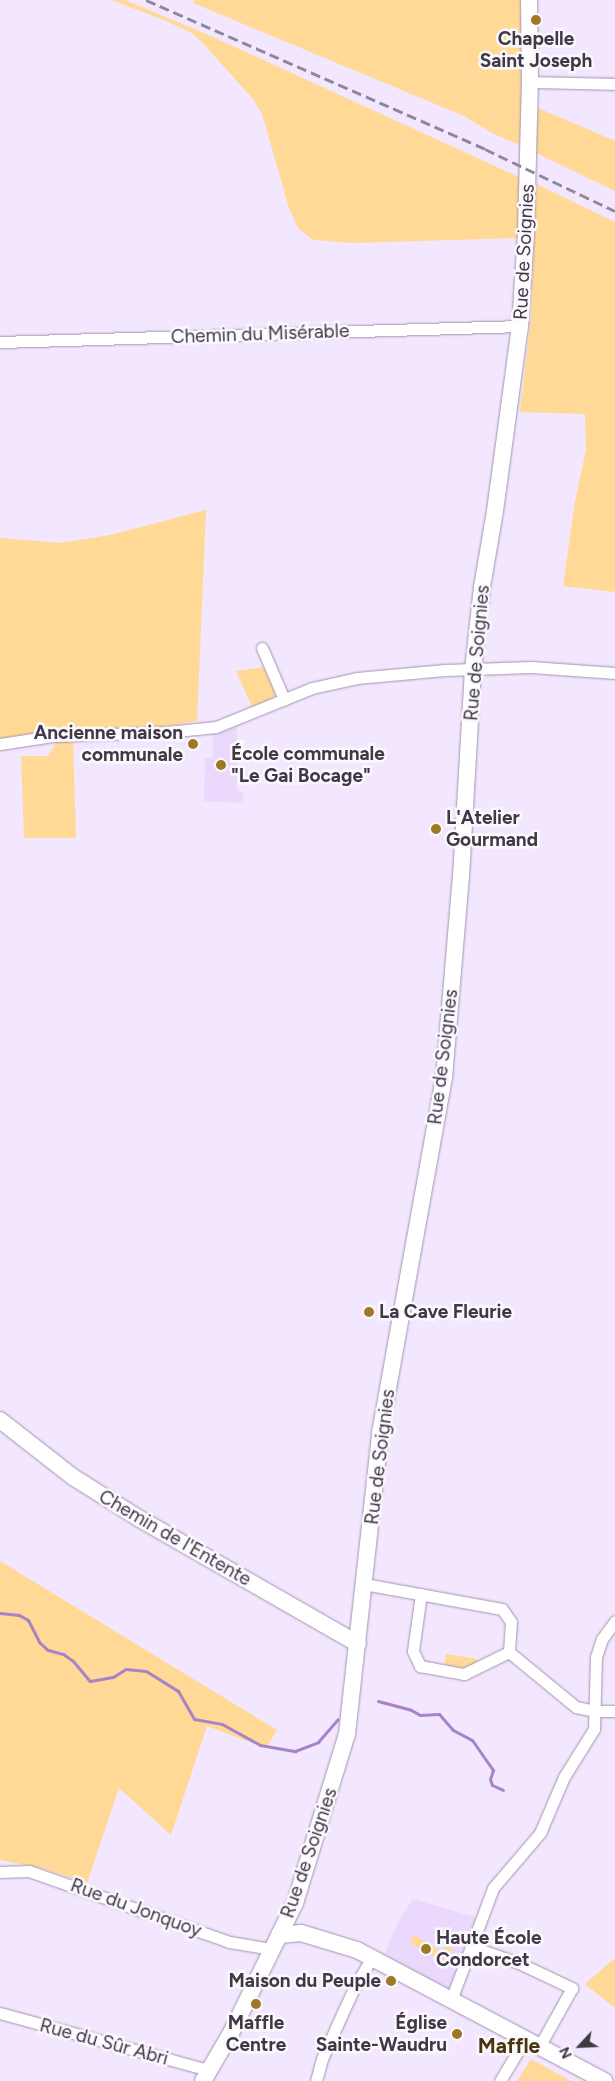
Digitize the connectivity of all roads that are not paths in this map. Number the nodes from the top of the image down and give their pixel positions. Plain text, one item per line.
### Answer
1 (529, 0) edge
2 (530, 82) junction
3 (615, 84) edge
4 (520, 326) junction
5 (0, 342) edge
6 (262, 648) dead end
7 (473, 670) junction
8 (615, 673) edge
9 (284, 699) junction
10 (0, 744) edge
11 (0, 1420) edge
12 (364, 1584) junction
13 (420, 1594) junction
14 (615, 1621) edge
15 (358, 1644) junction
16 (508, 1652) junction
17 (595, 1711) junction
18 (615, 1711) edge
19 (0, 1872) edge
20 (288, 1920) junction
21 (301, 1933) junction
22 (280, 1935) junction
23 (472, 1947) junction
24 (271, 1950) junction
25 (372, 1959) junction
26 (451, 2000) junction
27 (0, 2013) edge
28 (532, 2043) junction
29 (206, 2075) edge
30 (598, 2078) edge
31 (316, 2081) edge
32 (500, 2081) edge

1 - 2 street, Rue de Soignies
2 - 3 street
2 - 4 street, Rue de Soignies
4 - 5 street, Chemin du Misérable
4 - 7 street, Rue de Soignies
6 - 9 street
7 - 8 street
7 - 9 street
7 - 12 street, Rue de Soignies
9 - 10 street
11 - 15 street, Chemin de l'Entente
12 - 13 street
12 - 15 street, Rue de Soignies
13 - 16 street
13 - 16 street
14 - 17 street
15 - 20 street, Rue de Soignies
16 - 17 street
17 - 18 street
17 - 23 street
19 - 24 street, Rue du Jonquoy
20 - 21 street
20 - 22 street, Rue de Soignies
21 - 22 street
21 - 25 street
22 - 24 street, Rue de Soignies
23 - 26 street
23 - 28 street
24 - 29 street, Rue de Soignies
25 - 26 street
25 - 31 street
26 - 28 street
27 - 29 street, Rue du Sûr Abri
28 - 30 street
28 - 32 street

